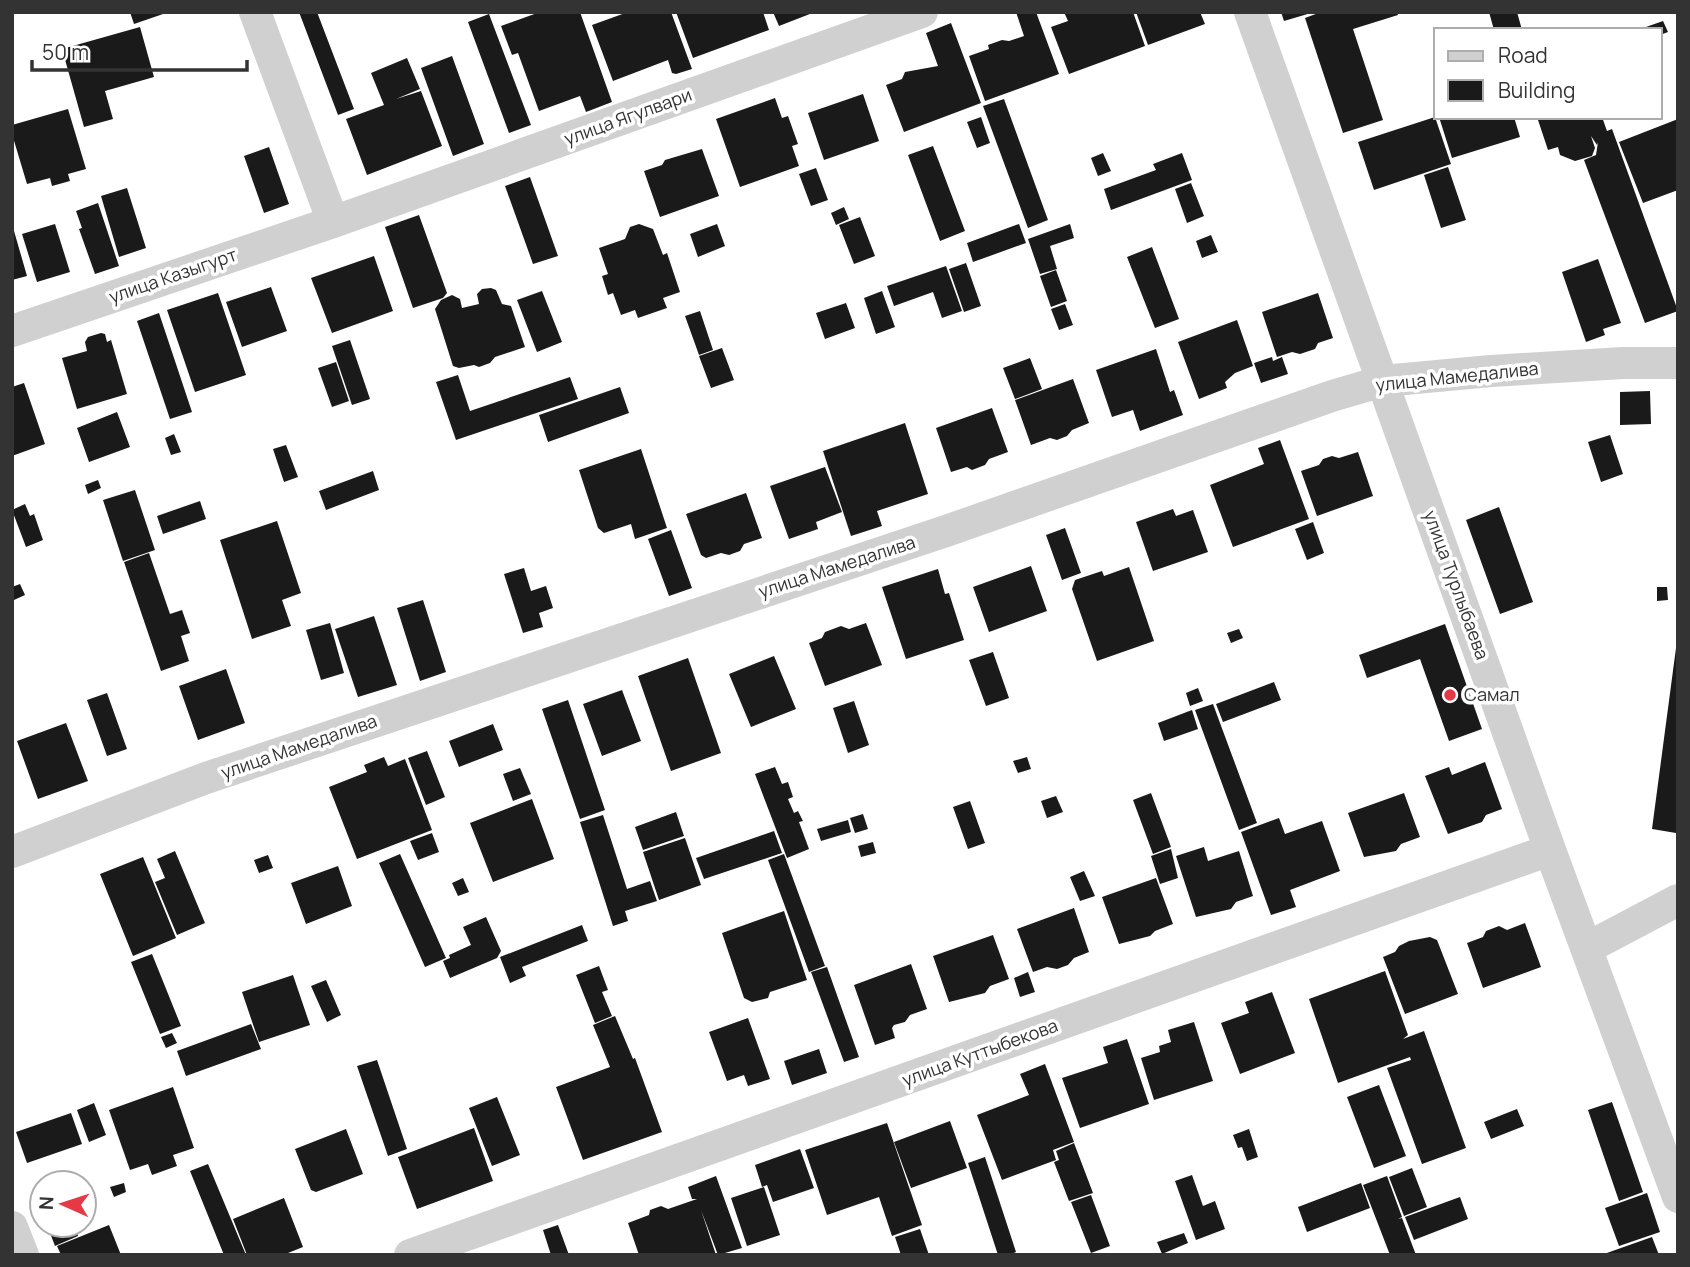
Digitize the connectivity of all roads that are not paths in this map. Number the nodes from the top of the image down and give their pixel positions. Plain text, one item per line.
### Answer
1 (256, 12) edge
2 (922, 12) edge
3 (1250, 12) edge
4 (333, 222) junction
5 (12, 331) edge
6 (1678, 363) edge
7 (1383, 381) junction
8 (1550, 850) junction
9 (12, 852) edge
10 (1678, 900) edge
11 (1587, 948) junction
12 (1678, 1197) edge
13 (12, 1227) edge
14 (23, 1255) edge
15 (410, 1255) edge

1 - 4 street
2 - 4 street, улица Ягулвари
3 - 7 street, улица Турлыбаева
4 - 5 street, улица Казыгурт
6 - 7 street, улица Мамедалива
7 - 8 street, улица Турлыбаева
7 - 9 street, улица Мамедалива
8 - 11 street, улица Турлыбаева
8 - 15 street, улица Куттыбекова
10 - 11 street
11 - 12 street, улица Турлыбаева
13 - 14 street

